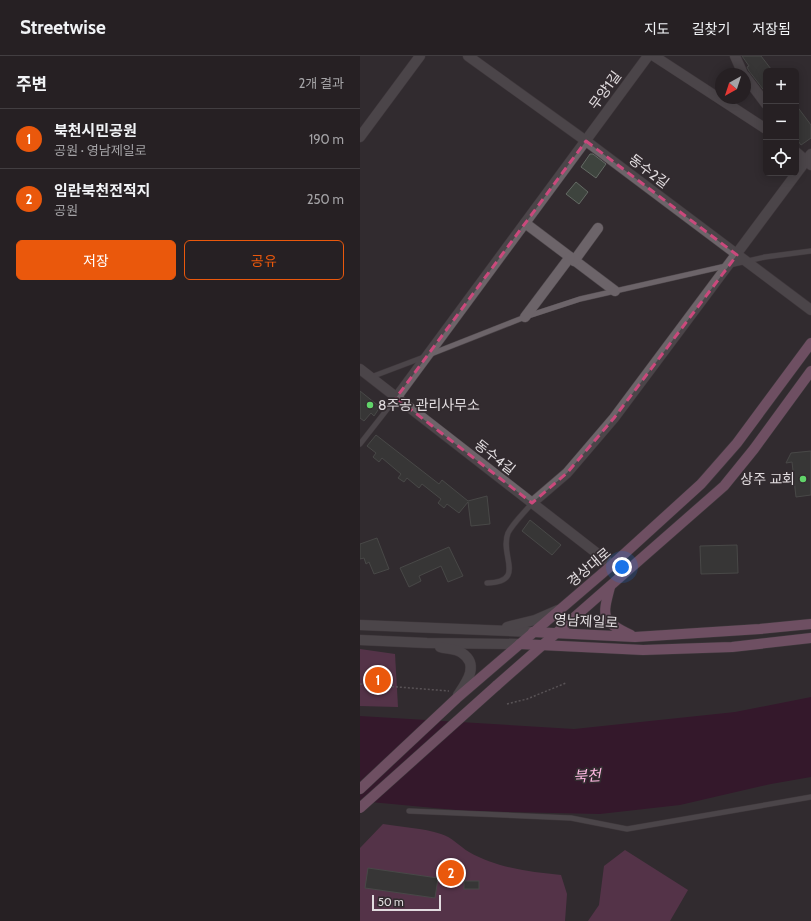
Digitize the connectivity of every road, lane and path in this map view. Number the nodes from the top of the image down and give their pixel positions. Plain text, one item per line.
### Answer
1 (420, 56) edge
2 (468, 56) edge
3 (648, 56) edge
4 (654, 56) edge
5 (735, 56) edge
6 (741, 68) edge
7 (751, 84) edge
8 (715, 93) edge
9 (763, 100) edge
10 (731, 104) edge
11 (763, 127) edge
12 (360, 137) edge
13 (586, 141) junction
14 (799, 150) edge
15 (799, 154) edge
16 (809, 160) edge
17 (525, 223) junction
18 (598, 228) dead end
19 (811, 251) edge
20 (737, 255) junction
21 (572, 259) junction
22 (747, 262) junction
23 (728, 267) junction
24 (615, 291) junction
25 (811, 310) edge
26 (525, 316) junction
27 (811, 343) edge
28 (427, 356) junction
29 (360, 369) edge
30 (811, 371) edge
31 (370, 378) junction
32 (396, 398) junction
33 (360, 444) edge
34 (532, 503) junction
35 (612, 565) junction
36 (487, 583) dead end
37 (610, 587) junction
38 (560, 609) junction
39 (811, 624) edge
40 (360, 625) edge
41 (495, 630) junction
42 (533, 632) junction
43 (556, 633) junction
44 (635, 637) junction
45 (811, 638) edge
46 (360, 640) edge
47 (427, 643) junction
48 (520, 644) junction
49 (542, 645) junction
50 (566, 683) dead end
51 (360, 684) edge
52 (454, 695) junction
53 (508, 704) dead end
54 (360, 789) edge
55 (811, 797) edge
56 (360, 808) edge
57 (409, 811) dead end

1 - 12 street
2 - 13 street, 동수2길
3 - 13 street, 무양1길
4 - 8 street
5 - 6 street
7 - 9 street
10 - 11 street
13 - 17 street, 무양1길
13 - 20 street, 동수2길
14 - 16 street
15 - 16 street
16 - 20 street
17 - 21 street
17 - 28 street, 무양1길
18 - 21 street
19 - 22 lane
20 - 22 street, 동수2길
20 - 23 street
21 - 24 street
21 - 26 street
22 - 23 lane
22 - 25 street, 동수2길
23 - 24 lane
23 - 34 street
24 - 26 lane
26 - 28 lane
27 - 35 main road, 경상대로
28 - 31 lane
28 - 32 street, 무양1길
29 - 31 street, 동수4길
30 - 37 main road, 경상대로
31 - 32 street, 동수4길
32 - 33 lane
32 - 34 street, 동수4길
34 - 35 street, 동수4길
34 - 36 lane
35 - 38 main road, 경상대로
37 - 43 main road, 경상대로
37 - 44 main road
38 - 41 street
38 - 42 main road, 경상대로
39 - 44 main road, 영남제일로
40 - 41 street, 영남제일로
41 - 42 street, 영남제일로
42 - 43 main road, 영남제일로
42 - 48 main road, 경상대로
43 - 44 main road, 영남제일로
43 - 49 main road, 경상대로
45 - 49 main road, 영남제일로
46 - 47 street, 영남제일로
47 - 48 street, 영남제일로
47 - 52 street
48 - 49 main road, 영남제일로
48 - 52 main road, 경상대로
49 - 56 main road, 경상대로, bridge
50 - 53 path
51 - 52 path
52 - 54 main road, 경상대로
55 - 57 lane

